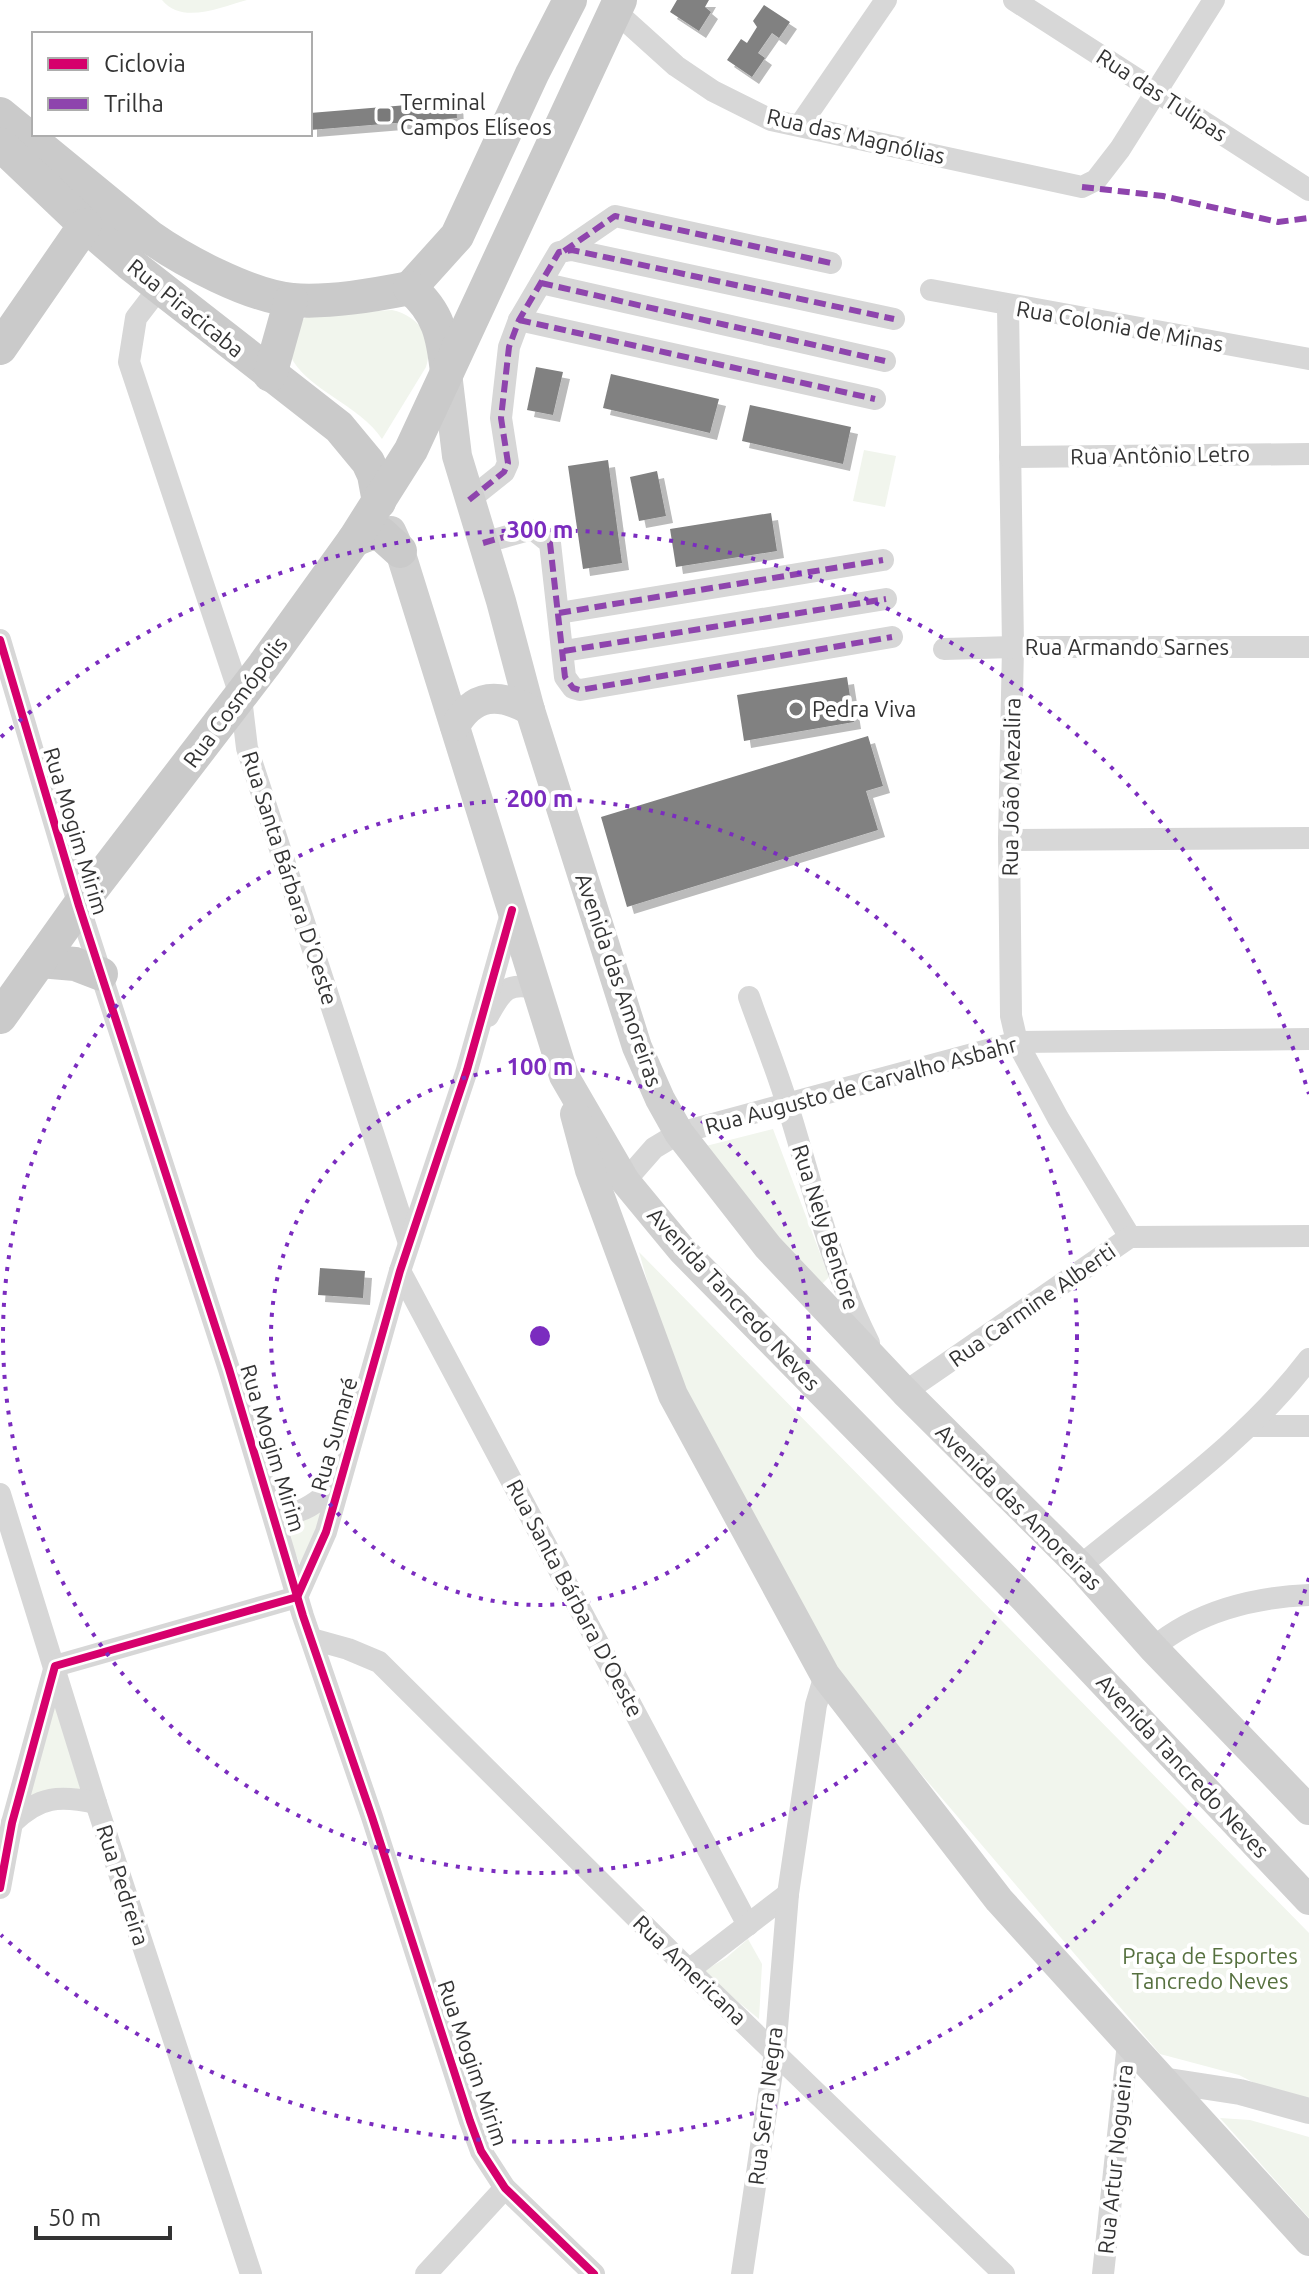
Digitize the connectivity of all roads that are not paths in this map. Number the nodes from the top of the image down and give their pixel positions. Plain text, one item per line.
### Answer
1 (570, 0) edge
2 (886, 0) edge
3 (1014, 0) edge
4 (1214, 0) edge
5 (617, 5) edge
6 (1157, 91) junction
7 (0, 114) edge
8 (800, 125) junction
9 (0, 144) edge
10 (1309, 190) edge
11 (85, 225) junction
12 (564, 251) junction
13 (831, 263) dead end
14 (541, 283) junction
15 (159, 288) junction
16 (410, 288) junction
17 (931, 290) dead end
18 (291, 300) junction
19 (1008, 306) junction
20 (894, 319) dead end
21 (519, 320) junction
22 (0, 348) edge
23 (1309, 359) edge
24 (885, 361) dead end
25 (447, 373) junction
26 (270, 375) junction
27 (875, 399) dead end
28 (1309, 454) edge
29 (1010, 457) junction
30 (469, 500) junction
31 (379, 502) junction
32 (354, 540) junction
33 (483, 543) junction
34 (400, 551) junction
35 (883, 560) dead end
36 (886, 599) dead end
37 (559, 613) junction
38 (892, 637) dead end
39 (0, 640) edge
40 (1013, 647) junction
41 (1309, 647) edge
42 (944, 649) dead end
43 (564, 651) junction
44 (241, 698) junction
45 (530, 710) junction
46 (455, 726) junction
47 (1309, 838) edge
48 (1009, 840) junction
49 (79, 906) junction
50 (512, 910) junction
51 (40, 961) junction
52 (101, 974) junction
53 (539, 989) junction
54 (749, 997) dead end
55 (0, 1017) edge
56 (1309, 1039) edge
57 (1017, 1042) junction
58 (472, 1045) junction
59 (564, 1076) junction
60 (788, 1104) junction
61 (679, 1133) junction
62 (625, 1181) junction
63 (1309, 1236) edge
64 (1130, 1237) junction
65 (409, 1243) junction
66 (624, 1266) junction
67 (400, 1271) junction
68 (1309, 1359) edge
69 (879, 1362) junction
70 (905, 1392) junction
71 (1251, 1426) junction
72 (1309, 1426) edge
73 (338, 1485) junction
74 (0, 1494) edge
75 (274, 1512) junction
76 (1080, 1566) junction
77 (1309, 1595) edge
78 (297, 1597) junction
79 (312, 1639) junction
80 (1153, 1648) junction
81 (379, 1662) junction
82 (55, 1666) junction
83 (323, 1672) junction
84 (825, 1675) junction
85 (96, 1803) junction
86 (1309, 1810) edge
87 (12, 1823) junction
88 (0, 1888) edge
89 (788, 1894) junction
90 (1309, 1900) edge
91 (748, 1925) junction
92 (786, 1938) junction
93 (689, 1970) junction
94 (1128, 2043) junction
95 (775, 2052) junction
96 (1162, 2080) junction
97 (1309, 2111) edge
98 (505, 2188) junction
99 (1309, 2241) edge
100 (251, 2274) edge
101 (426, 2274) edge
102 (594, 2274) edge
103 (742, 2274) edge
104 (1004, 2274) edge
105 (1103, 2274) edge

1 - 16 main road
2 - 8 street
3 - 6 street, Rua das Tulipas
4 - 6 street
5 - 8 street, Rua das Magnólias
5 - 25 main road
6 - 8 street, Rua das Magnólias
6 - 10 street, Rua das Tulipas
7 - 18 main road
9 - 11 main road, Rua Piracicaba
11 - 15 main road, Rua Piracicaba
11 - 22 main road
12 - 13 street
12 - 14 street
12 - 20 street
14 - 21 street
14 - 24 street
15 - 26 main road, Rua Piracicaba
15 - 44 street, Rua Santa Bárbara D'Oeste
16 - 18 main road
16 - 25 main road
17 - 19 street, Rua Colonia de Minas
18 - 26 main road
19 - 23 street, Rua Colonia de Minas
19 - 29 street, Rua João Mezalira
21 - 27 street
21 - 30 street
25 - 30 main road, Avenida das Amoreiras
25 - 31 main road, Rua Cosmópolis
26 - 31 main road, Rua Piracicaba
28 - 29 street, Rua Antônio Letro
29 - 40 street, Rua João Mezalira
30 - 33 main road, Avenida das Amoreiras
31 - 32 main road, Rua Cosmópolis
31 - 34 main road, Avenida Tancredo Neves
32 - 34 main road
32 - 44 main road, Rua Cosmópolis
33 - 37 street
33 - 45 main road, Avenida das Amoreiras
34 - 46 main road, Avenida Tancredo Neves
35 - 37 street
36 - 43 street
37 - 43 street
38 - 43 street
39 - 49 street, Rua Mogim Mirim
40 - 41 street, Rua Armando Sarnes
40 - 42 street, Rua Armando Sarnes
40 - 48 street, Rua João Mezalira
44 - 49 main road, Rua Cosmópolis
44 - 65 street, Rua Santa Bárbara D'Oeste
45 - 46 main road
45 - 61 main road, Avenida das Amoreiras
46 - 50 main road, Avenida Tancredo Neves
47 - 48 street
48 - 57 street, Rua João Mezalira
49 - 51 main road, Rua Cosmópolis
49 - 52 street, Rua Mogim Mirim
50 - 53 main road, Avenida Tancredo Neves
50 - 58 street, Rua Sumaré
51 - 52 main road
51 - 55 main road, Rua Cosmópolis
52 - 75 street, Rua Mogim Mirim
53 - 58 street, Rua Sumaré
53 - 59 main road, Avenida Tancredo Neves
54 - 60 street, Rua Nely Bentore
56 - 57 street, Rua Augusto de Carvalho Asbahr
57 - 60 street, Rua Augusto de Carvalho Asbahr
57 - 64 street, Rua João Mezalira
58 - 65 street, Rua Sumaré
59 - 62 main road, Avenida Tancredo Neves
59 - 66 main road
60 - 61 street, Rua Augusto de Carvalho Asbahr
60 - 69 street, Rua Nely Bentore
61 - 62 street, Rua Augusto de Carvalho Asbahr
61 - 69 main road, Avenida das Amoreiras
62 - 66 main road
62 - 90 main road, Avenida Tancredo Neves
63 - 64 street, Rua Carmine Alberti
64 - 70 street, Rua Carmine Alberti
65 - 67 street, Rua Sumaré
66 - 84 main road
67 - 73 street, Rua Sumaré
67 - 91 street, Rua Santa Bárbara D'Oeste
68 - 71 street
69 - 70 main road, Avenida das Amoreiras
70 - 76 main road, Avenida das Amoreiras
71 - 72 street
71 - 76 street
73 - 75 street, Rua Sumaré
73 - 78 street, Rua Sumaré
74 - 82 street, Rua Pedreira
75 - 78 street, Rua Mogim Mirim
76 - 80 main road, Avenida das Amoreiras
77 - 80 street
78 - 79 street, Rua Mogim Mirim
78 - 82 street
79 - 81 street, Rua Americana
79 - 83 street, Rua Mogim Mirim
80 - 86 main road, Avenida das Amoreiras
81 - 83 street
81 - 93 street, Rua Americana
82 - 85 street, Rua Pedreira
82 - 87 street
83 - 98 street, Rua Mogim Mirim
84 - 89 street, Rua Serra Negra
84 - 94 main road
85 - 87 street
85 - 100 street, Rua Pedreira
87 - 88 street
89 - 91 street
89 - 92 street, Rua Serra Negra
91 - 92 street
91 - 93 street
92 - 95 street, Rua Serra Negra
93 - 95 street, Rua Americana
94 - 96 main road
94 - 105 street, Rua Artur Nogueira
95 - 103 street, Rua Serra Negra
95 - 104 street, Rua Americana
96 - 97 street
96 - 99 main road
98 - 101 street
98 - 102 street, Rua Mogim Mirim

